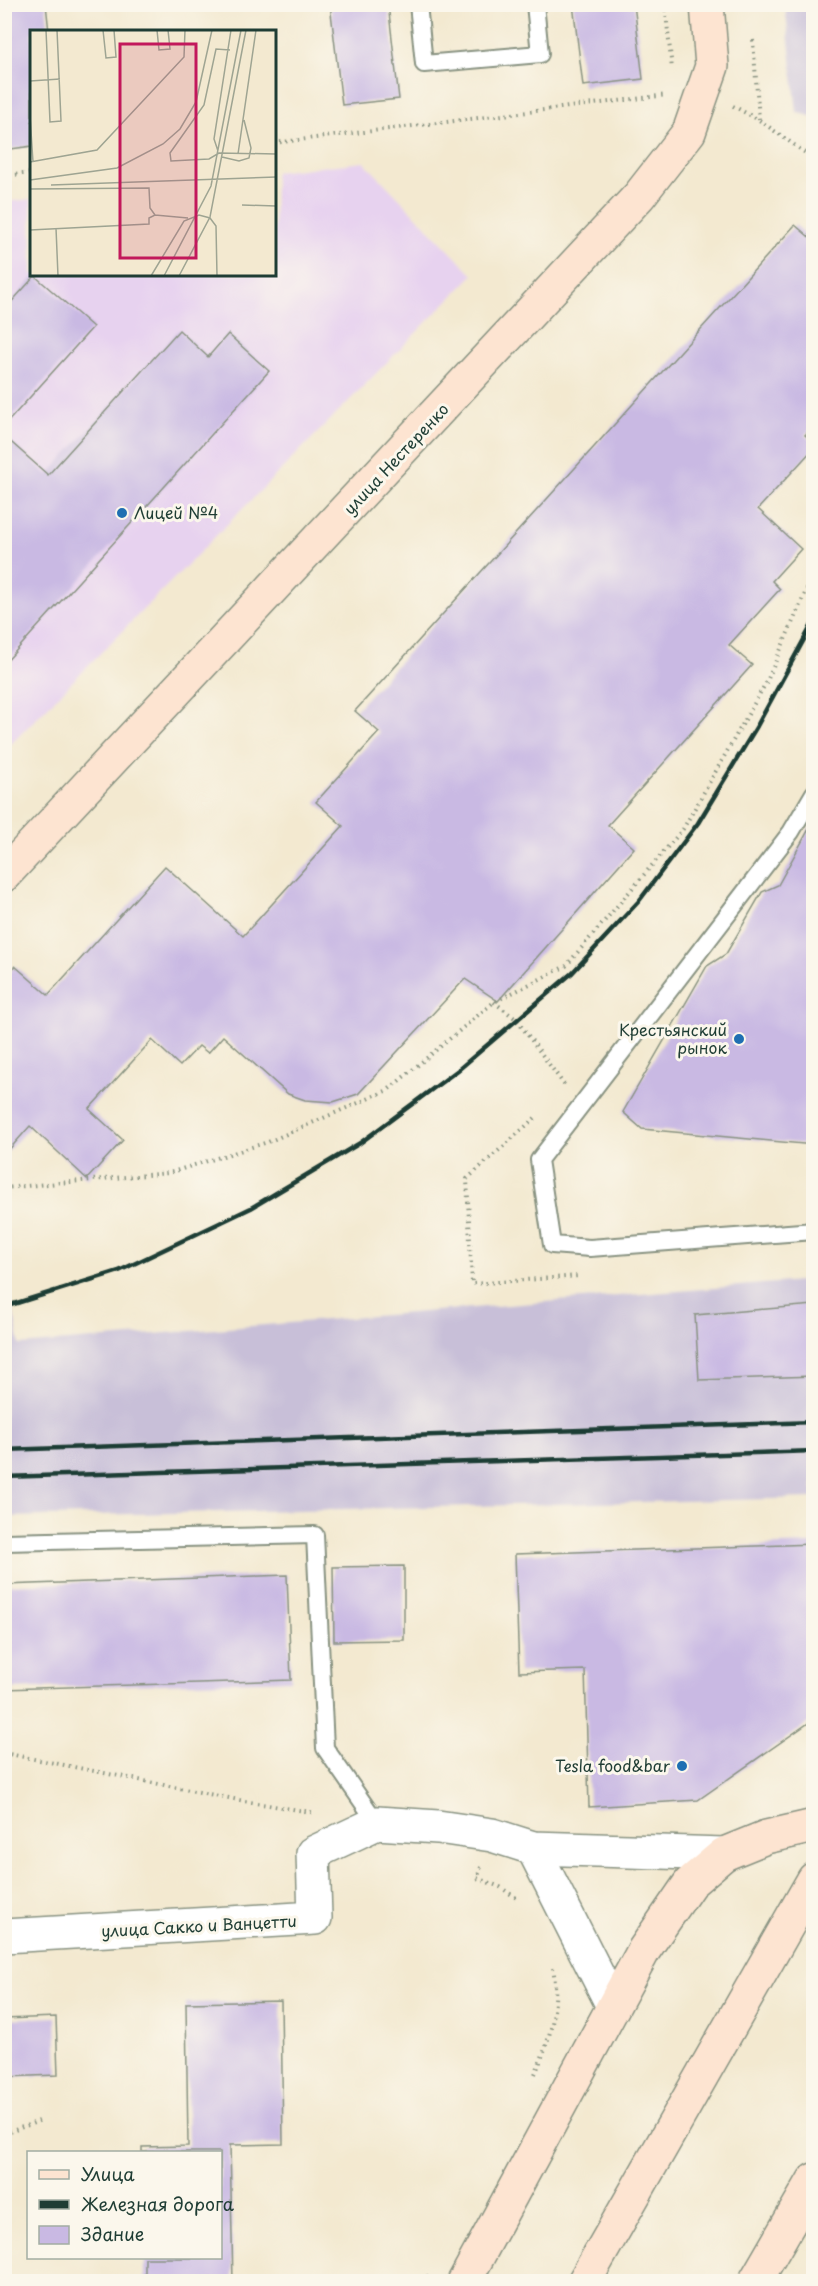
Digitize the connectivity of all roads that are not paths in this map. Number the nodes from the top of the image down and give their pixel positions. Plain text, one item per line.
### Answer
1 (418, 4) edge
2 (535, 4) edge
3 (707, 4) edge
4 (813, 793) edge
5 (4, 875) edge
6 (813, 1231) edge
7 (4, 1542) edge
8 (377, 1823) junction
9 (813, 1826) edge
10 (533, 1848) junction
11 (724, 1854) junction
12 (813, 1879) edge
13 (4, 1936) edge
14 (613, 2006) junction
15 (813, 2180) edge
16 (757, 2279) edge
17 (464, 2282) edge
18 (584, 2282) edge

1 - 2 lane
3 - 5 main road, улица Нестеренко
4 - 6 lane
7 - 8 lane
8 - 10 street, улица Сакко и Ванцетти
8 - 13 street, улица Сакко и Ванцетти
9 - 11 main road
10 - 11 street, улица Сакко и Ванцетти
10 - 14 street
11 - 14 main road
12 - 18 main road
14 - 17 main road
15 - 16 main road

